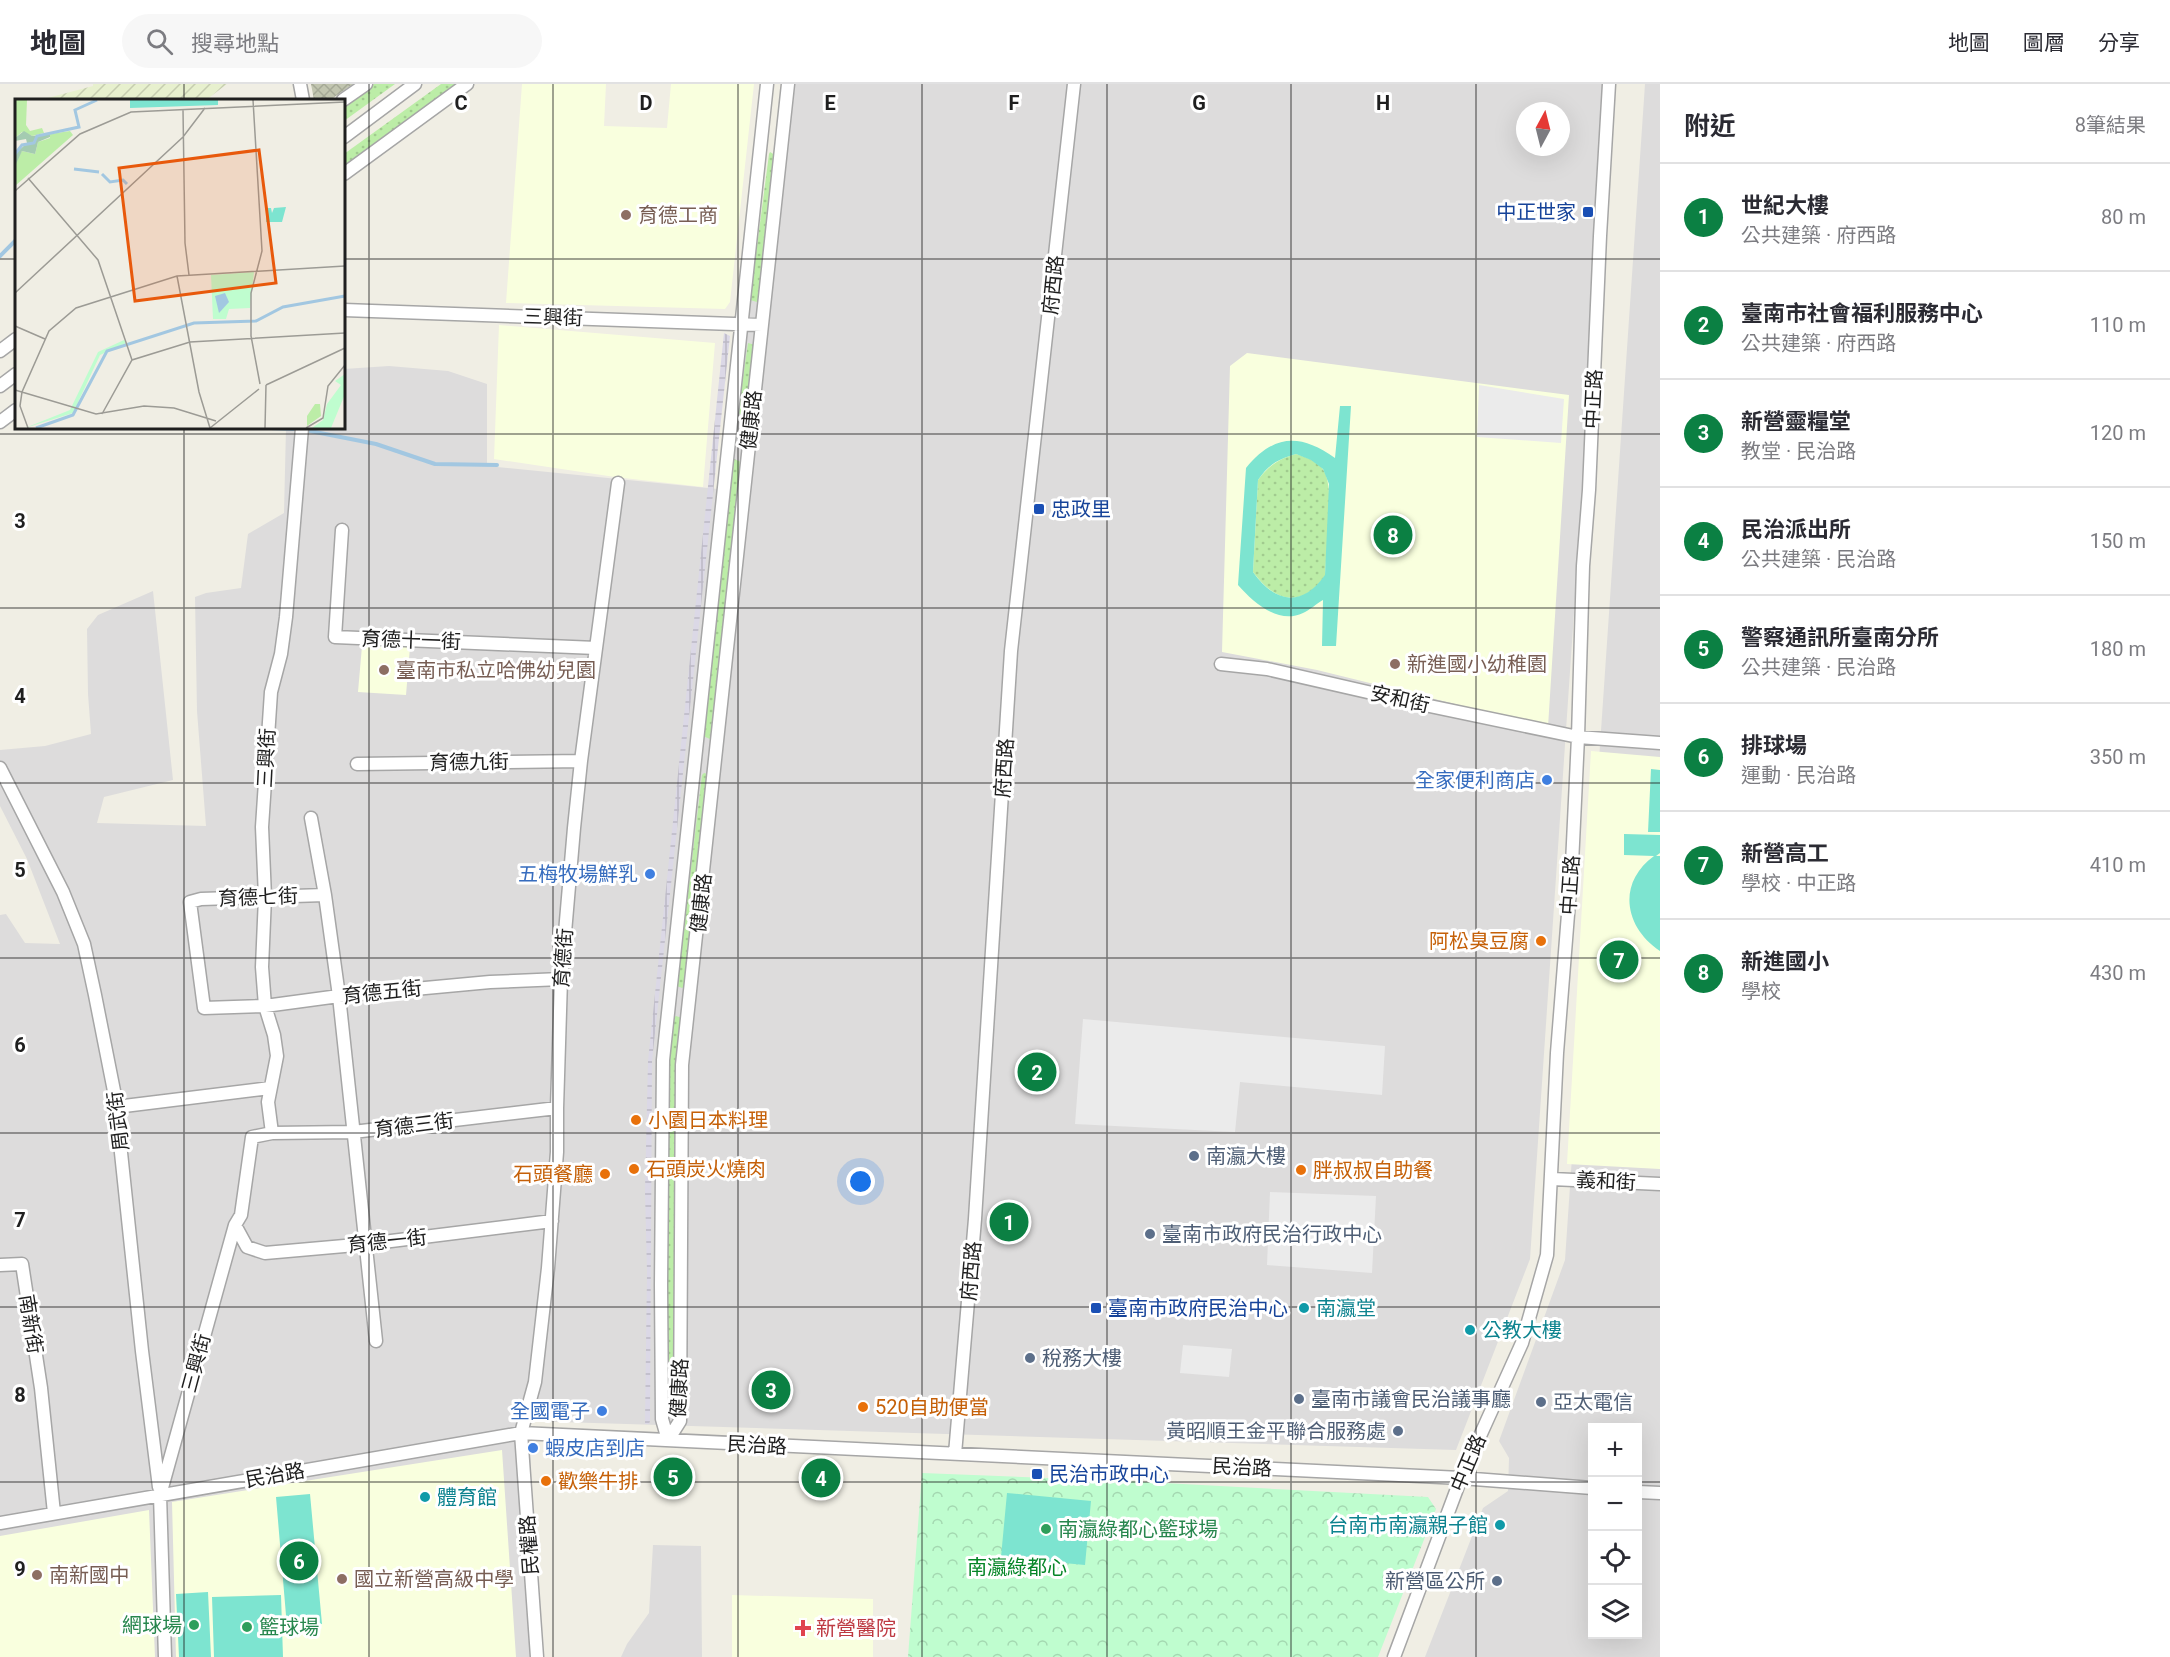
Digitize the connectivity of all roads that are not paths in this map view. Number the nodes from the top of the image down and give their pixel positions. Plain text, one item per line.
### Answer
1 (300, 84) edge
2 (366, 84) edge
3 (415, 84) edge
4 (467, 84) edge
5 (767, 84) edge
6 (788, 84) edge
7 (1074, 84) edge
8 (1609, 84) edge
9 (303, 99) edge
10 (344, 99) edge
11 (345, 136) edge
12 (345, 173) edge
13 (345, 310) edge
14 (741, 323) junction
15 (762, 325) junction
16 (15, 340) edge
17 (0, 351) edge
18 (15, 375) edge
19 (0, 386) edge
20 (15, 411) edge
21 (0, 422) edge
22 (302, 429) edge
23 (618, 483) dead end
24 (342, 530) dead end
25 (596, 648) junction
26 (1221, 664) dead end
27 (1578, 737) junction
28 (1660, 743) edge
29 (581, 761) junction
30 (357, 764) dead end
31 (0, 768) edge
32 (311, 818) dead end
33 (325, 896) junction
34 (265, 897) junction
35 (561, 979) junction
36 (339, 996) junction
37 (670, 1000) junction
38 (690, 1002) junction
39 (265, 1006) junction
40 (204, 1008) joint
41 (270, 1088) junction
42 (116, 1107) junction
43 (557, 1108) junction
44 (353, 1132) junction
45 (272, 1133) junction
46 (1552, 1179) junction
47 (1660, 1184) edge
48 (552, 1221) junction
49 (235, 1225) junction
50 (367, 1244) junction
51 (0, 1265) edge
52 (376, 1341) dead end
53 (521, 1433) junction
54 (668, 1440) junction
55 (955, 1454) junction
56 (1461, 1478) junction
57 (1588, 1488) edge
58 (1642, 1492) edge
59 (1660, 1493) edge
60 (160, 1495) junction
61 (54, 1513) junction
62 (0, 1523) edge
63 (165, 1657) edge
64 (537, 1657) edge
65 (1394, 1657) edge

1 - 9 street
2 - 10 street
3 - 11 street
4 - 12 street
5 - 14 street, 健康路
6 - 15 street, 健康路
7 - 55 street, 府西路
8 - 27 street, 中正路
13 - 14 street, 三興街
14 - 15 street, 三興街
14 - 37 street, 健康路
15 - 38 street, 健康路
16 - 17 street
18 - 19 street
20 - 21 street
22 - 34 street, 三興街
23 - 25 street, 育德街
24 - 25 street, 育德十一街
25 - 29 street, 育德街
26 - 27 street, 安和街
27 - 28 street, 安和街
27 - 46 street, 中正路
29 - 30 street, 育德九街
29 - 35 street, 育德街
31 - 42 street, 周武街
32 - 33 street
33 - 34 street, 育德七街
33 - 36 street
34 - 39 street, 三興街
34 - 40 street, 育德七街
35 - 36 street, 育德五街
35 - 43 street, 育德街
36 - 39 street, 育德五街
36 - 44 street
37 - 38 street
37 - 54 street, 健康路
38 - 54 street, 健康路
39 - 40 street, 育德五街
39 - 41 street, 三興街
41 - 42 street
41 - 45 street, 三興街
42 - 60 street, 周武街
43 - 44 street, 育德三街
43 - 48 street, 育德街
44 - 45 street, 育德三街
44 - 50 street
45 - 49 street, 三興街
46 - 47 street, 義和街
46 - 56 street, 中正路
48 - 50 street, 育德一街
48 - 53 street, 育德街
49 - 50 street, 育德一街
49 - 60 street, 三興街
50 - 52 street
51 - 61 street, 南新街
53 - 54 street, 民治路
53 - 60 street, 民治路
53 - 64 street, 民權路
54 - 55 street, 民治路
55 - 56 street, 民治路
56 - 57 street, 民治路
56 - 65 street, 中正路
58 - 59 street
60 - 61 street, 民治路
60 - 63 street, 三興街
61 - 62 street, 民治路

